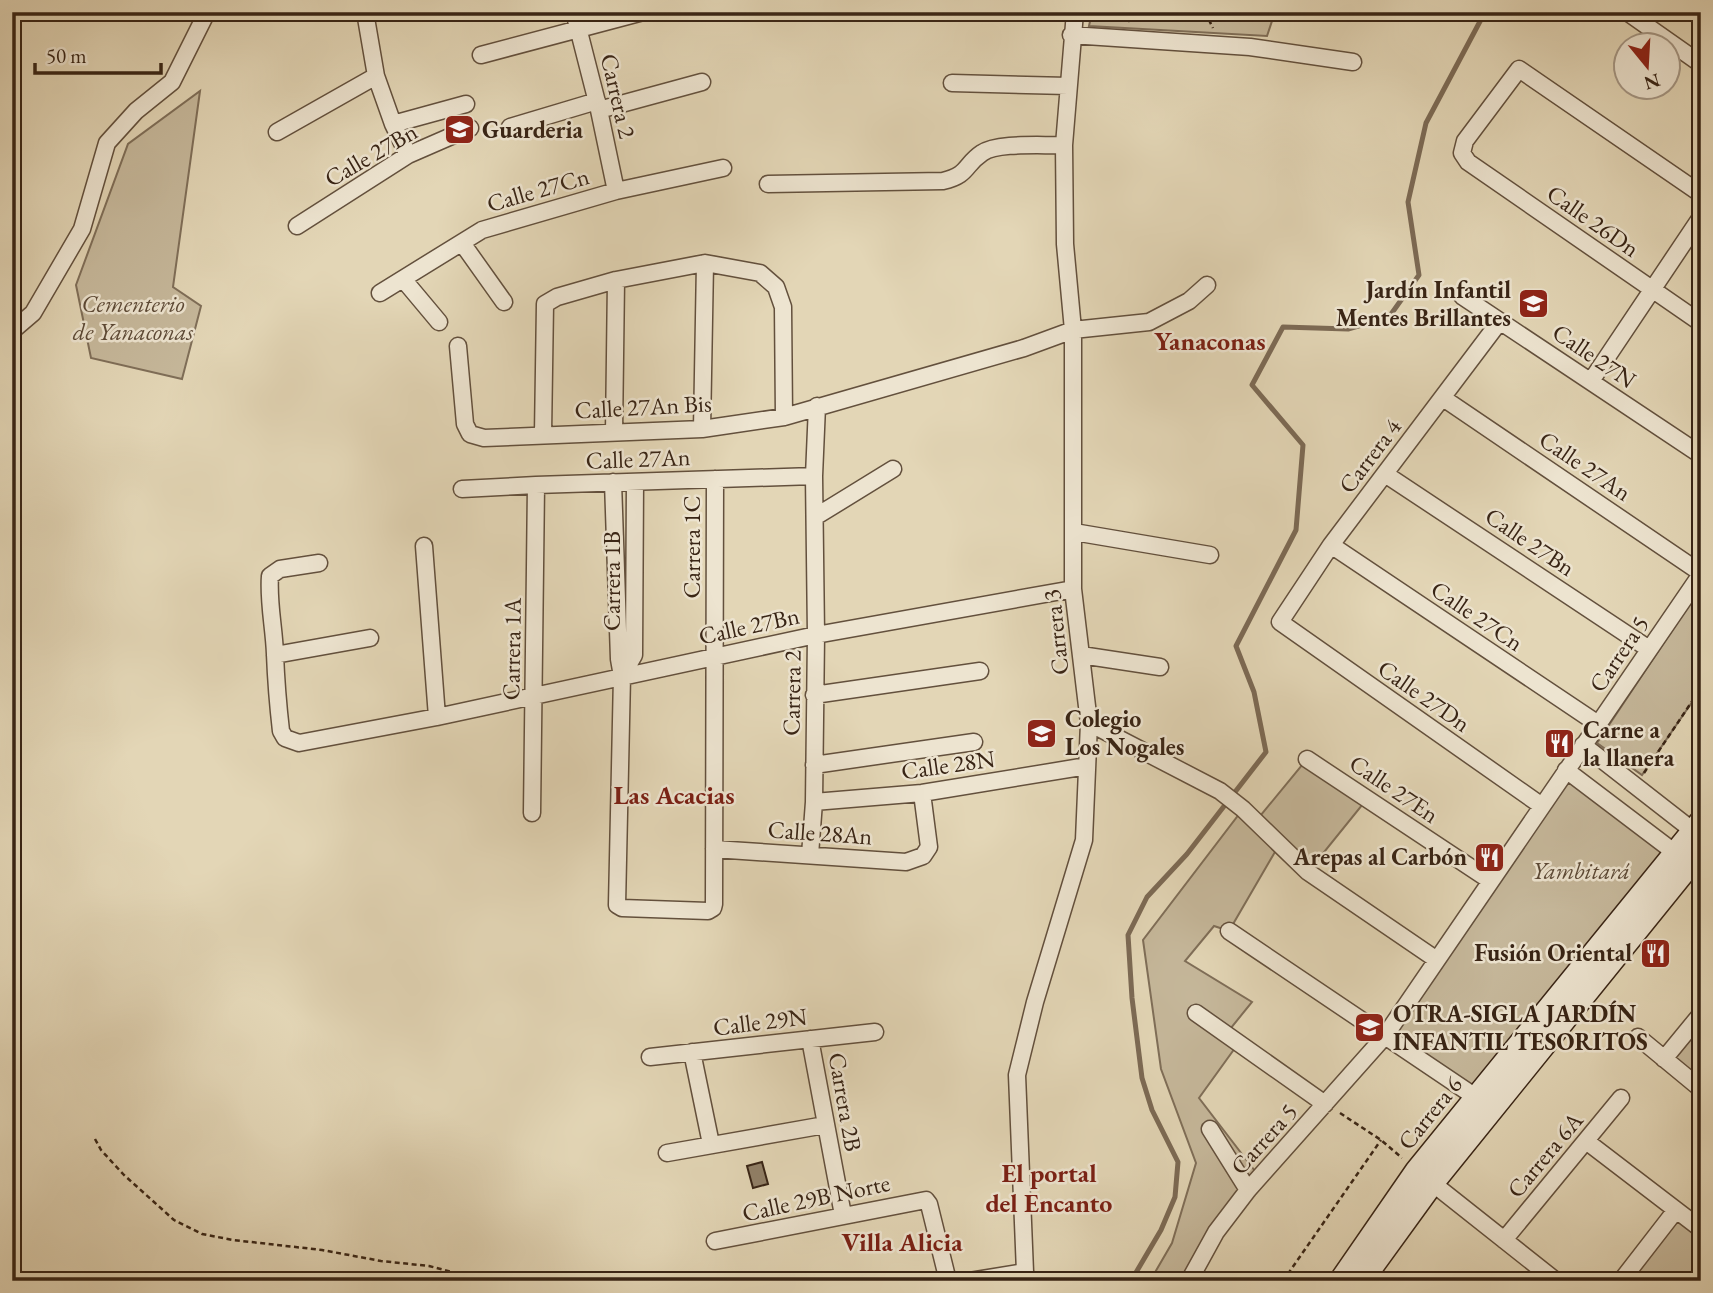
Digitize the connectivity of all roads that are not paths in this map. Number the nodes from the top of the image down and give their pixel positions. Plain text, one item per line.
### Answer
1 (207, 12) edge
2 (365, 12) edge
3 (574, 12) edge
4 (643, 12) edge
5 (1075, 12) edge
6 (1628, 12) edge
7 (579, 29) junction
8 (1071, 36) junction
9 (481, 55) dead end
10 (1353, 62) dead end
11 (1701, 64) edge
12 (376, 76) junction
13 (702, 82) dead end
14 (952, 83) dead end
15 (1068, 86) junction
16 (466, 104) dead end
17 (598, 106) junction
18 (393, 124) junction
19 (510, 127) dead end
20 (470, 128) dead end
21 (278, 132) dead end
22 (1064, 145) junction
23 (408, 155) junction
24 (723, 168) dead end
25 (768, 184) dead end
26 (1698, 186) edge
27 (616, 191) junction
28 (1701, 217) edge
29 (297, 226) dead end
30 (463, 243) junction
31 (705, 264) junction
32 (403, 279) junction
33 (615, 280) junction
34 (1207, 285) dead end
35 (1651, 289) junction
36 (380, 293) dead end
37 (1462, 296) dead end
38 (504, 302) dead end
39 (1500, 321) junction
40 (439, 322) dead end
41 (1701, 323) edge
42 (1073, 330) junction
43 (12, 331) edge
44 (458, 346) dead end
45 (1591, 381) junction
46 (1443, 398) junction
47 (817, 407) junction
48 (785, 417) junction
49 (702, 429) junction
50 (614, 432) junction
51 (543, 434) junction
52 (1701, 455) edge
53 (893, 469) dead end
54 (1385, 474) junction
55 (814, 476) junction
56 (715, 479) junction
57 (614, 482) junction
58 (635, 482) junction
59 (536, 485) junction
60 (462, 489) dead end
61 (815, 517) junction
62 (1074, 531) junction
63 (1331, 545) junction
64 (424, 546) dead end
65 (1210, 555) dead end
66 (319, 563) dead end
67 (1701, 573) edge
68 (1073, 589) junction
69 (1280, 622) joint
70 (817, 635) junction
71 (370, 638) dead end
72 (1649, 649) junction
73 (275, 654) junction
74 (1081, 655) junction
75 (716, 656) junction
76 (1160, 667) dead end
77 (980, 671) dead end
78 (622, 676) junction
79 (535, 695) junction
80 (814, 695) junction
81 (437, 716) junction
82 (1088, 723) junction
83 (1598, 724) junction
84 (974, 742) dead end
85 (1583, 745) junction
86 (1307, 759) dead end
87 (814, 765) junction
88 (1087, 766) junction
89 (1566, 771) junction
90 (922, 793) junction
91 (814, 802) junction
92 (1542, 806) junction
93 (532, 813) dead end
94 (1694, 843) edge
95 (714, 849) junction
96 (810, 855) junction
97 (1491, 881) junction
98 (713, 908) joint
99 (1229, 931) dead end
100 (1437, 960) junction
101 (1196, 1013) dead end
102 (1701, 1014) edge
103 (875, 1031) dead end
104 (1384, 1036) junction
105 (1638, 1037) dead end
106 (810, 1039) junction
107 (692, 1052) junction
108 (650, 1057) dead end
109 (1664, 1059) junction
110 (1701, 1089) edge
111 (1477, 1098) junction
112 (1621, 1098) dead end
113 (1325, 1104) junction
114 (825, 1125) junction
115 (1210, 1129) dead end
116 (1586, 1140) junction
117 (710, 1144) junction
118 (667, 1153) dead end
119 (1425, 1177) junction
120 (1248, 1190) junction
121 (1676, 1210) junction
122 (843, 1215) junction
123 (1701, 1229) edge
124 (1504, 1240) junction
125 (715, 1241) dead end
126 (1026, 1277) edge
127 (1365, 1280) edge
128 (948, 1281) edge
129 (970, 1281) edge
130 (1189, 1281) edge
131 (1340, 1281) edge
132 (1556, 1281) edge
133 (1621, 1281) edge

1 - 43 street
2 - 12 street
3 - 7 street, Carrera 2
4 - 7 street
5 - 8 street, Carrera 3
6 - 11 street
7 - 9 street
7 - 17 street, Carrera 2
8 - 10 street
8 - 15 street, Carrera 3
12 - 18 street
12 - 21 street
13 - 17 street
14 - 15 street
15 - 22 street, Carrera 3
16 - 18 street
17 - 19 street
17 - 27 street, Carrera 2
18 - 23 street
20 - 23 street, Calle 27Bn
22 - 25 street
22 - 42 street, Carrera 3
23 - 29 street, Calle 27Bn
24 - 27 street, Calle 27Cn
26 - 35 street, Calle 26Dn
27 - 30 street, Calle 27Cn
28 - 35 street
30 - 32 street, Calle 27Cn
30 - 38 street
31 - 33 street
31 - 48 street
31 - 49 street
32 - 36 street, Calle 27Cn
32 - 40 street
33 - 50 street
33 - 51 street
34 - 42 street
35 - 41 street, Calle 26Dn
35 - 45 street
37 - 39 street, Calle 27N
39 - 45 street, Calle 27N
39 - 46 street, Carrera 4
42 - 47 street
42 - 62 street, Carrera 3
44 - 51 street, Calle 27An Bis
45 - 52 street, Calle 27N
46 - 54 street, Carrera 4
46 - 67 street, Calle 27An
47 - 48 street, Calle 27An Bis
47 - 55 street, Carrera 2
48 - 49 street, Calle 27An Bis
49 - 50 street, Calle 27An Bis
50 - 51 street, Calle 27An Bis
53 - 61 street
54 - 63 street, Carrera 4
54 - 72 street, Calle 27Bn
55 - 56 street, Calle 27An
55 - 61 street, Carrera 2
56 - 58 street, Calle 27An
56 - 75 street, Carrera 1C
57 - 58 street, Calle 27An
57 - 59 street, Calle 27An
57 - 78 street, Carrera 1B
58 - 78 street, Carrera 1B
59 - 60 street, Calle 27An
59 - 79 street, Carrera 1A
61 - 70 street, Carrera 2
62 - 65 street
62 - 68 street, Carrera 3
63 - 69 street, Carrera 4
63 - 83 street, Calle 27Cn
64 - 81 street
66 - 73 street
67 - 72 street, Carrera 5
68 - 70 street, Calle 27Bn
68 - 74 street, Carrera 3
69 - 92 street, Calle 27Dn
70 - 75 street, Calle 27Bn
70 - 80 street, Carrera 2
71 - 73 street
72 - 83 street, Carrera 5
73 - 81 street
74 - 76 street
74 - 82 street, Carrera 3
75 - 78 street, Calle 27Bn
75 - 95 street, Carrera 1C
77 - 80 street
78 - 79 street, Calle 27Bn
78 - 98 street, Carrera 1B
79 - 81 street, Calle 27Bn
79 - 93 street, Carrera 1A
80 - 87 street, Carrera 2
82 - 88 street, Carrera 3
82 - 100 street
83 - 85 street, Carrera 5
84 - 87 street
85 - 89 street, Carrera 5
85 - 94 street
86 - 97 street, Calle 27En
87 - 91 street, Carrera 2
88 - 90 street, Calle 28N
88 - 126 street, Carrera 3
89 - 92 street, Carrera 5
89 - 94 street
90 - 91 street, Calle 28N
90 - 96 street, Calle 28An
91 - 96 street, Carrera 2
92 - 97 street, Carrera 5
94 - 111 main road, Carrera 6
94 - 119 main road, Carrera 6
95 - 96 street, Calle 28An
95 - 98 street, Carrera 1C
97 - 100 street, Carrera 5
99 - 104 street
100 - 104 street, Carrera 5
101 - 113 street
102 - 109 street
103 - 106 street, Calle 29N
104 - 111 street
104 - 113 street, Carrera 5
105 - 109 street
106 - 107 street, Calle 29N
106 - 114 street, Carrera 2B
107 - 108 street, Calle 29N
107 - 117 street
109 - 110 street
111 - 119 main road, Carrera 6
112 - 116 street, Carrera 6A
113 - 120 street, Carrera 5
114 - 117 street
114 - 122 street, Carrera 2B
115 - 120 street
116 - 121 street
116 - 124 street, Carrera 6A
117 - 118 street
119 - 124 street
119 - 127 main road, Carrera 6
119 - 131 main road, Carrera 6
120 - 130 street, Carrera 5
121 - 123 street
121 - 133 street
122 - 125 street, Calle 29B Norte
122 - 128 street, Calle 29B Norte
124 - 132 street
126 - 129 street

